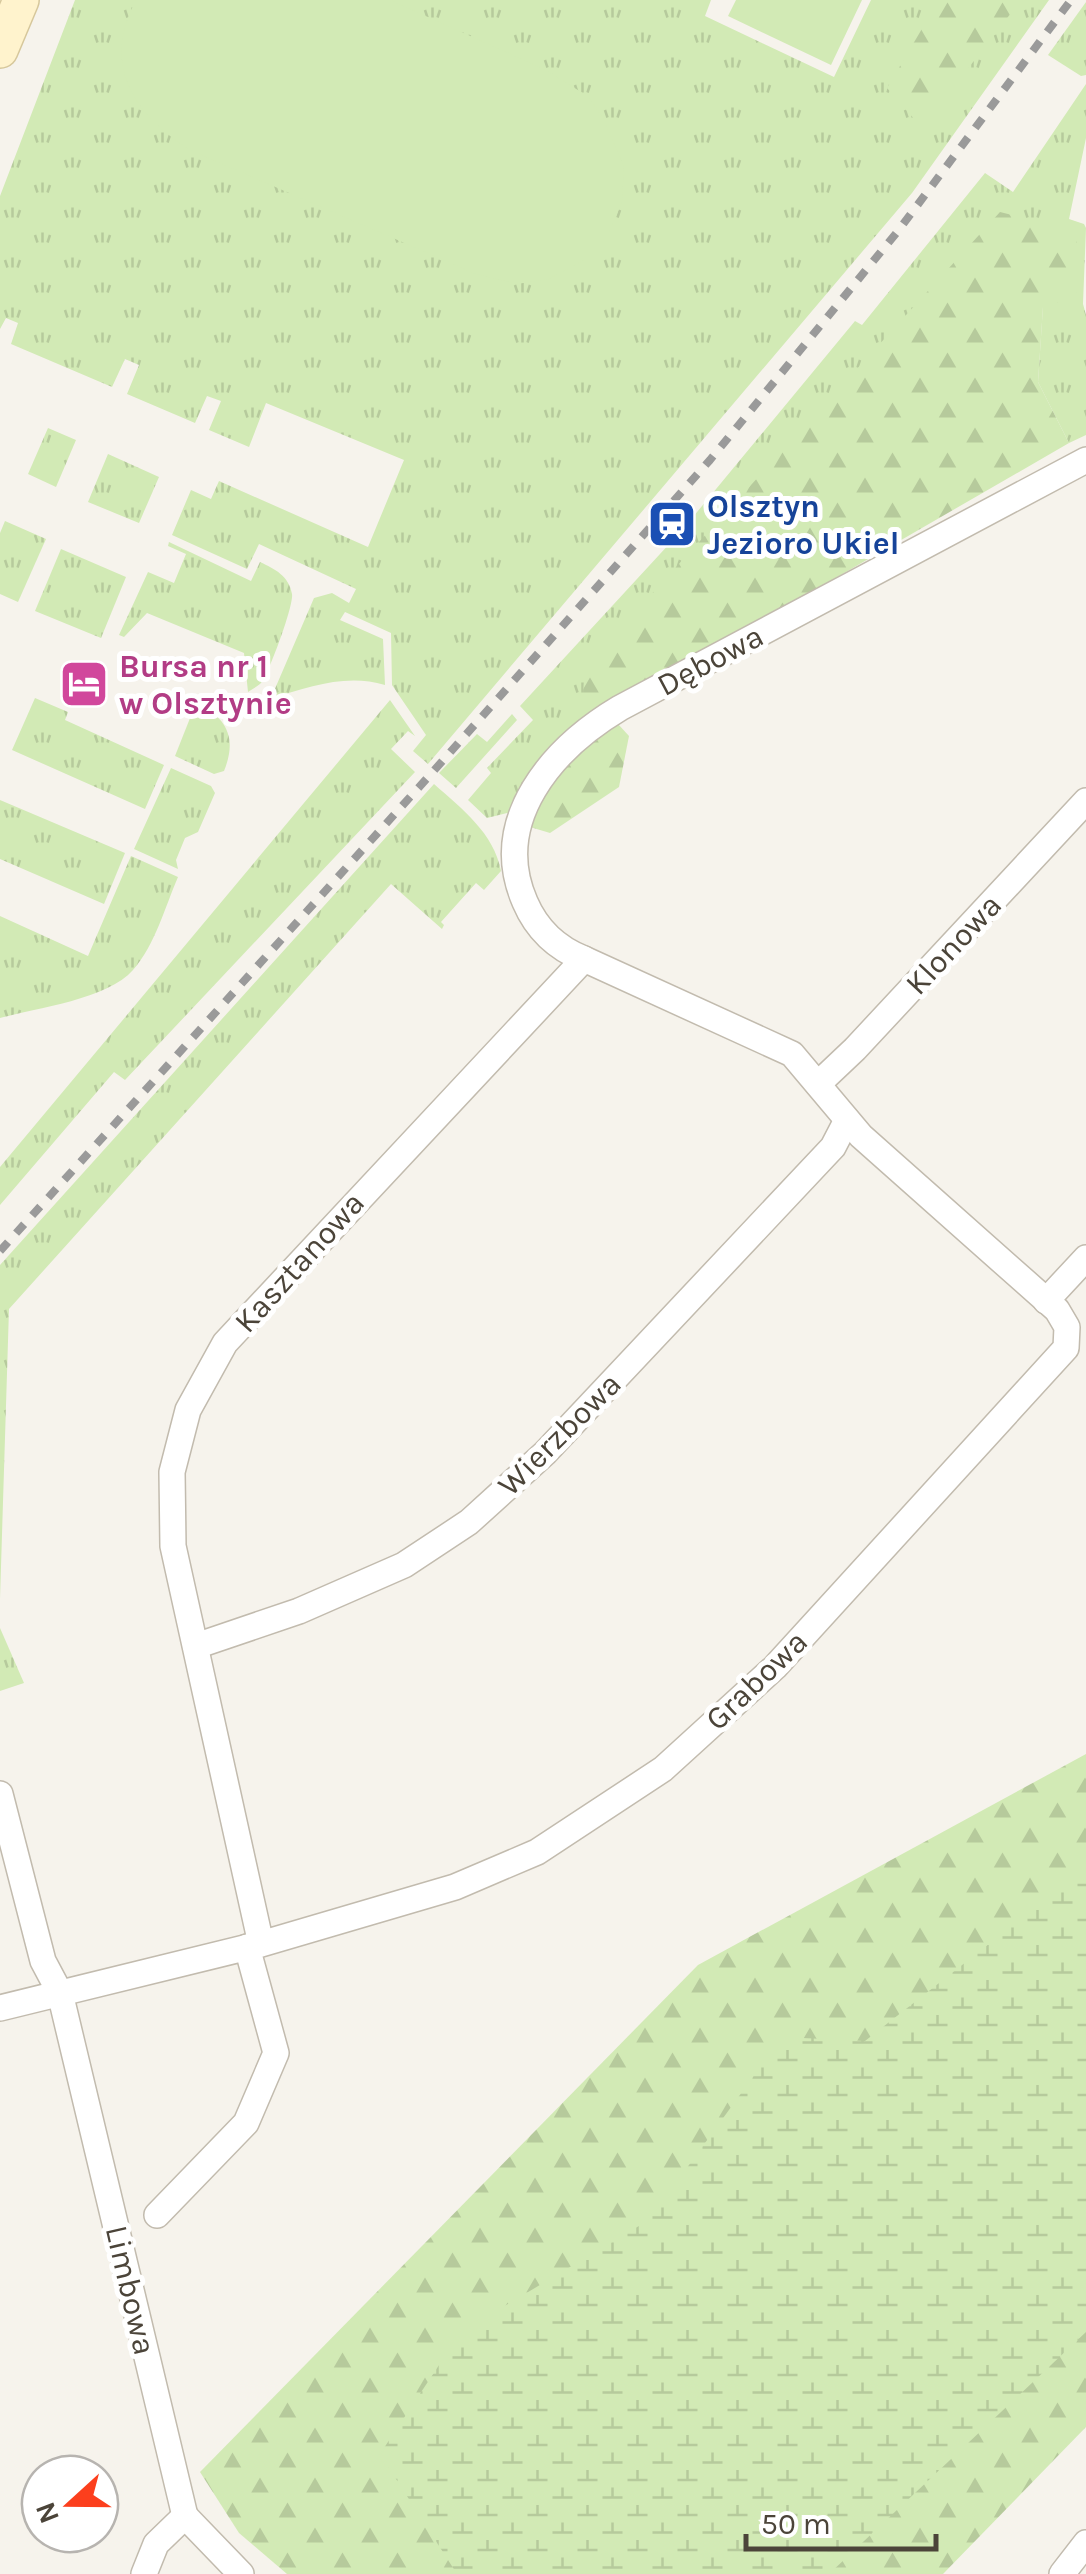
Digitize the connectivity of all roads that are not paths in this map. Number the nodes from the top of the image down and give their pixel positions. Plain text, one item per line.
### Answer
1 (21, 0) edge
2 (0, 50) edge
3 (1086, 460) edge
4 (1086, 802) edge
5 (584, 959) junction
6 (818, 1084) junction
7 (847, 1120) junction
8 (1086, 1258) edge
9 (1046, 1301) junction
10 (196, 1646) junction
11 (0, 1794) edge
12 (254, 1946) junction
13 (60, 1993) junction
14 (0, 2008) edge
15 (158, 2214) dead end
16 (184, 2516) junction
17 (1086, 2542) edge
18 (144, 2574) edge
19 (241, 2574) edge
20 (1062, 2574) edge

1 - 2 main road
3 - 5 street, Dębowa
4 - 6 street, Klonowa
5 - 6 street
5 - 10 street, Kasztanowa
6 - 7 street
7 - 9 street, Grabowa
7 - 10 street, Wierzbowa
8 - 9 street
9 - 12 street, Grabowa
10 - 12 street, Kasztanowa
11 - 13 street
12 - 13 street, Grabowa
12 - 15 street, Kasztanowa
13 - 14 street, Grabowa
13 - 16 street, Limbowa
16 - 18 street
16 - 19 street
17 - 20 street

